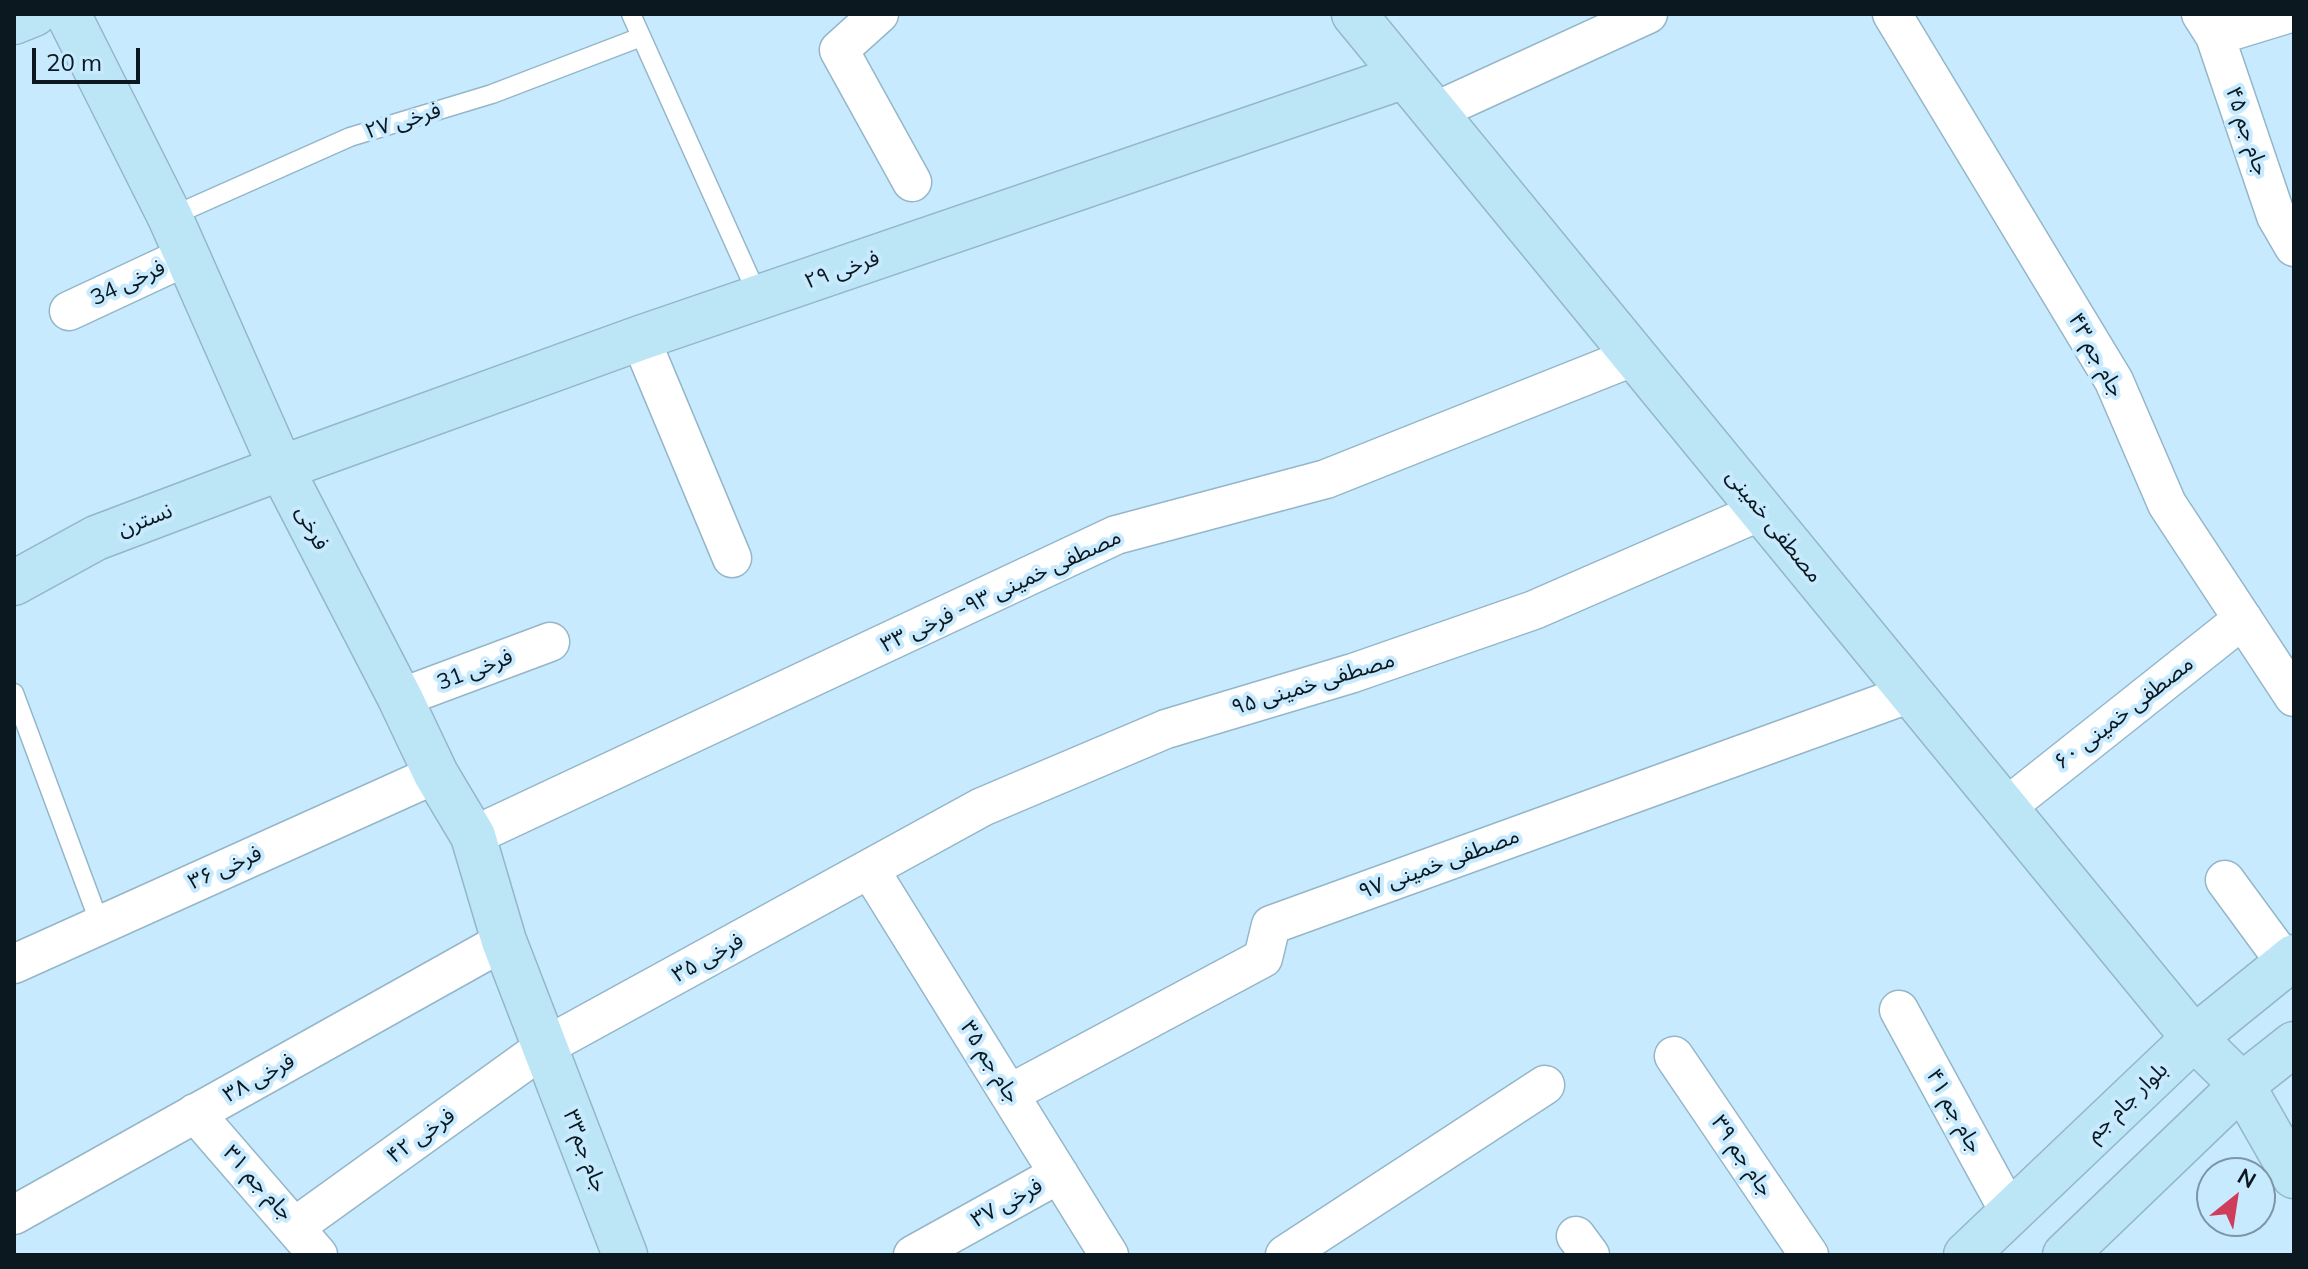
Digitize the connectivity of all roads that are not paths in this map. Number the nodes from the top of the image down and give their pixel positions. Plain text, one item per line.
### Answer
1 (34, 14) edge
2 (68, 14) edge
3 (631, 14) edge
4 (1354, 14) edge
5 (1648, 14) edge
6 (1892, 14) edge
7 (2287, 14) edge
8 (869, 17) edge
9 (14, 22) edge
10 (2208, 25) edge
11 (641, 37) junction
12 (1405, 76) junction
13 (1434, 112) junction
14 (912, 182) dead end
15 (2288, 226) edge
16 (178, 236) junction
17 (759, 298) junction
18 (69, 311) dead end
19 (640, 338) junction
20 (1635, 356) junction
21 (281, 468) junction
22 (1761, 511) junction
23 (732, 558) dead end
24 (14, 583) edge
25 (2243, 619) junction
26 (550, 642) dead end
27 (14, 693) edge
28 (1911, 693) junction
29 (2294, 697) edge
30 (400, 698) junction
31 (436, 774) junction
32 (2005, 808) junction
33 (473, 836) junction
34 (870, 870) junction
35 (2225, 880) dead end
36 (100, 924) junction
37 (504, 941) junction
38 (2290, 960) edge
39 (14, 964) edge
40 (1899, 1010) dead end
41 (2194, 1038) junction
42 (2294, 1044) edge
43 (546, 1046) junction
44 (1674, 1056) dead end
45 (1545, 1085) dead end
46 (2242, 1085) junction
47 (1009, 1094) junction
48 (195, 1113) junction
49 (1059, 1174) junction
50 (2294, 1176) edge
51 (2010, 1213) junction
52 (14, 1215) edge
53 (307, 1240) edge
54 (2070, 1253) edge
55 (625, 1255) edge
56 (913, 1255) edge
57 (1109, 1255) edge
58 (1285, 1255) edge
59 (1809, 1255) edge
60 (1966, 1255) edge

1 - 9 street
2 - 16 street, فرخی
3 - 11 lane
4 - 12 street, مصطفی خمینی
5 - 13 street
6 - 25 street, جام جم ۴۳
7 - 10 street
8 - 14 street
10 - 15 street, جام جم ۴۵
11 - 16 lane, فرخی ۲۷
11 - 17 lane
12 - 13 street, مصطفی خمینی
12 - 17 street, فرخی ۲۹
13 - 20 street, مصطفی خمینی
16 - 18 street, فرخی 34
16 - 21 street, فرخی
17 - 19 street, فرخی ۲۹
19 - 21 street, فرخی ۲۹
19 - 23 street
20 - 22 street, مصطفی خمینی
20 - 33 street, مصطفی خمینی ۹۳- فرخی ۳۳
21 - 24 street, نسترن
21 - 30 street, فرخی
22 - 28 street, مصطفی خمینی
22 - 34 street, مصطفی خمینی ۹۵
25 - 29 street, جام جم ۴۳
25 - 32 street, مصطفی خمینی ۶۰
26 - 30 street, فرخی 31
27 - 36 lane
28 - 32 street, مصطفی خمینی
28 - 47 street, مصطفی خمینی ۹۷
30 - 31 street, فرخی
31 - 33 street, فرخی
31 - 36 street, فرخی ۳۶
32 - 41 street, مصطفی خمینی
33 - 37 street, فرخی
34 - 43 street, فرخی ۳۵
34 - 47 street, جام جم ۳۵
35 - 38 street
36 - 39 street, فرخی ۳۶
37 - 43 street, فرخی
37 - 48 street, فرخی ۳۸
38 - 41 street, بلوار جام جم
40 - 51 street, جام جم ۴۱
41 - 46 street, مصطفی خمینی
41 - 51 street, بلوار جام جم
42 - 46 street
43 - 53 street, فرخی ۴۲
43 - 55 street, جام جم۳۳
44 - 59 street, جام جم ۳۹
45 - 58 street
46 - 50 street
46 - 54 street
47 - 49 street, جام جم ۳۵
48 - 52 street, فرخی ۳۸
48 - 53 street, جام جم ۳۱
49 - 56 street, فرخی ۳۷
49 - 57 street, جام جم ۳۵
51 - 60 street, بلوار جام جم

